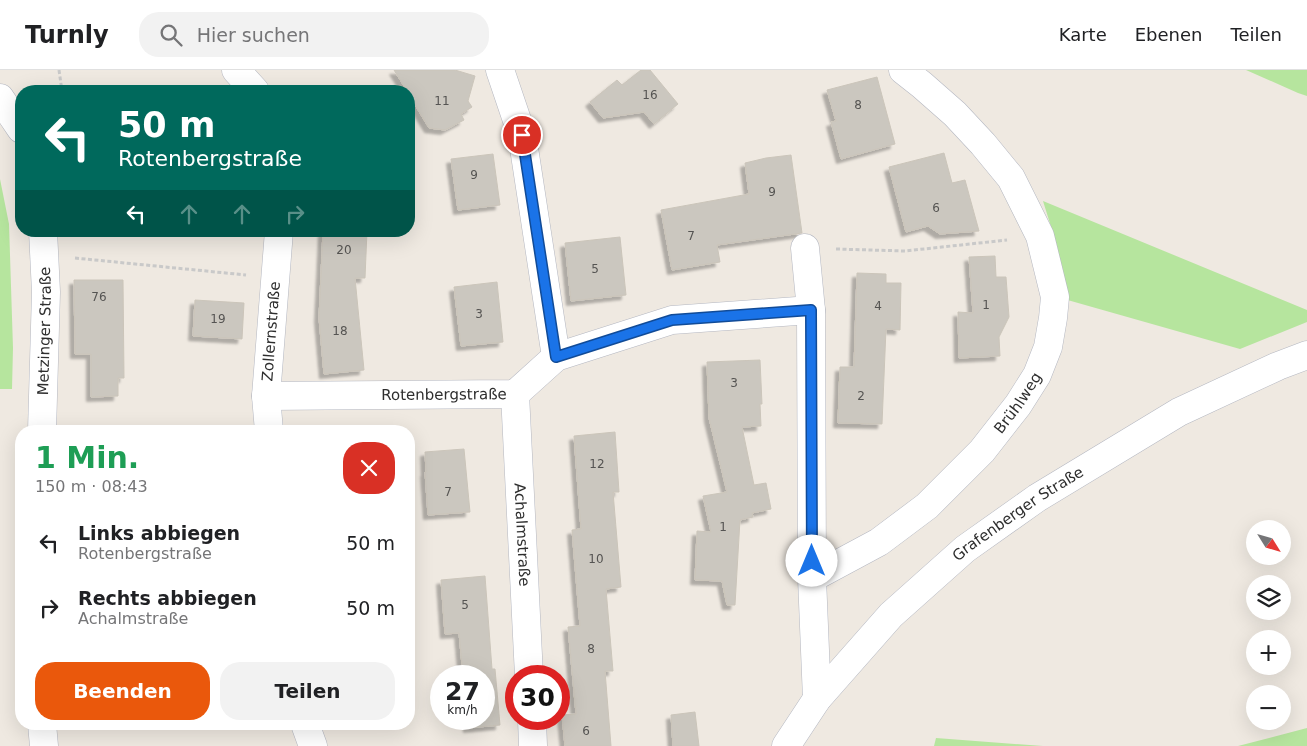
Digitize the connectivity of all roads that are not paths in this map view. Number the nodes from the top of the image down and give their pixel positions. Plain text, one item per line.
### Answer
1 (236, 70) edge
2 (500, 70) edge
3 (902, 70) edge
4 (250, 85) edge
5 (0, 98) edge
6 (15, 119) edge
7 (279, 237) edge
8 (44, 243) edge
9 (805, 248) road end
10 (811, 310) junction
11 (1307, 355) edge
12 (556, 357) junction
13 (515, 394) junction
14 (266, 396) junction
15 (42, 425) edge
16 (268, 425) edge
17 (812, 578) junction
18 (528, 665) edge
19 (817, 699) junction
20 (43, 730) edge
21 (306, 730) edge
22 (532, 730) edge
23 (44, 746) edge
24 (313, 746) edge
25 (533, 746) edge
26 (786, 746) edge

1 - 4 street
2 - 12 street
3 - 17 street, Brühlweg
5 - 6 street
7 - 14 street, Zollernstraße
8 - 15 street, Metzinger Straße
9 - 10 street
10 - 12 street, Rotenbergstraße
10 - 17 street
11 - 19 street, Grafenberger Straße
12 - 13 street, Rotenbergstraße
13 - 14 street, Rotenbergstraße
13 - 18 street, Achalmstraße
14 - 16 street, Zollernstraße
17 - 19 street
19 - 26 street, Grafenberger Straße
20 - 23 street
21 - 24 street
22 - 25 street

